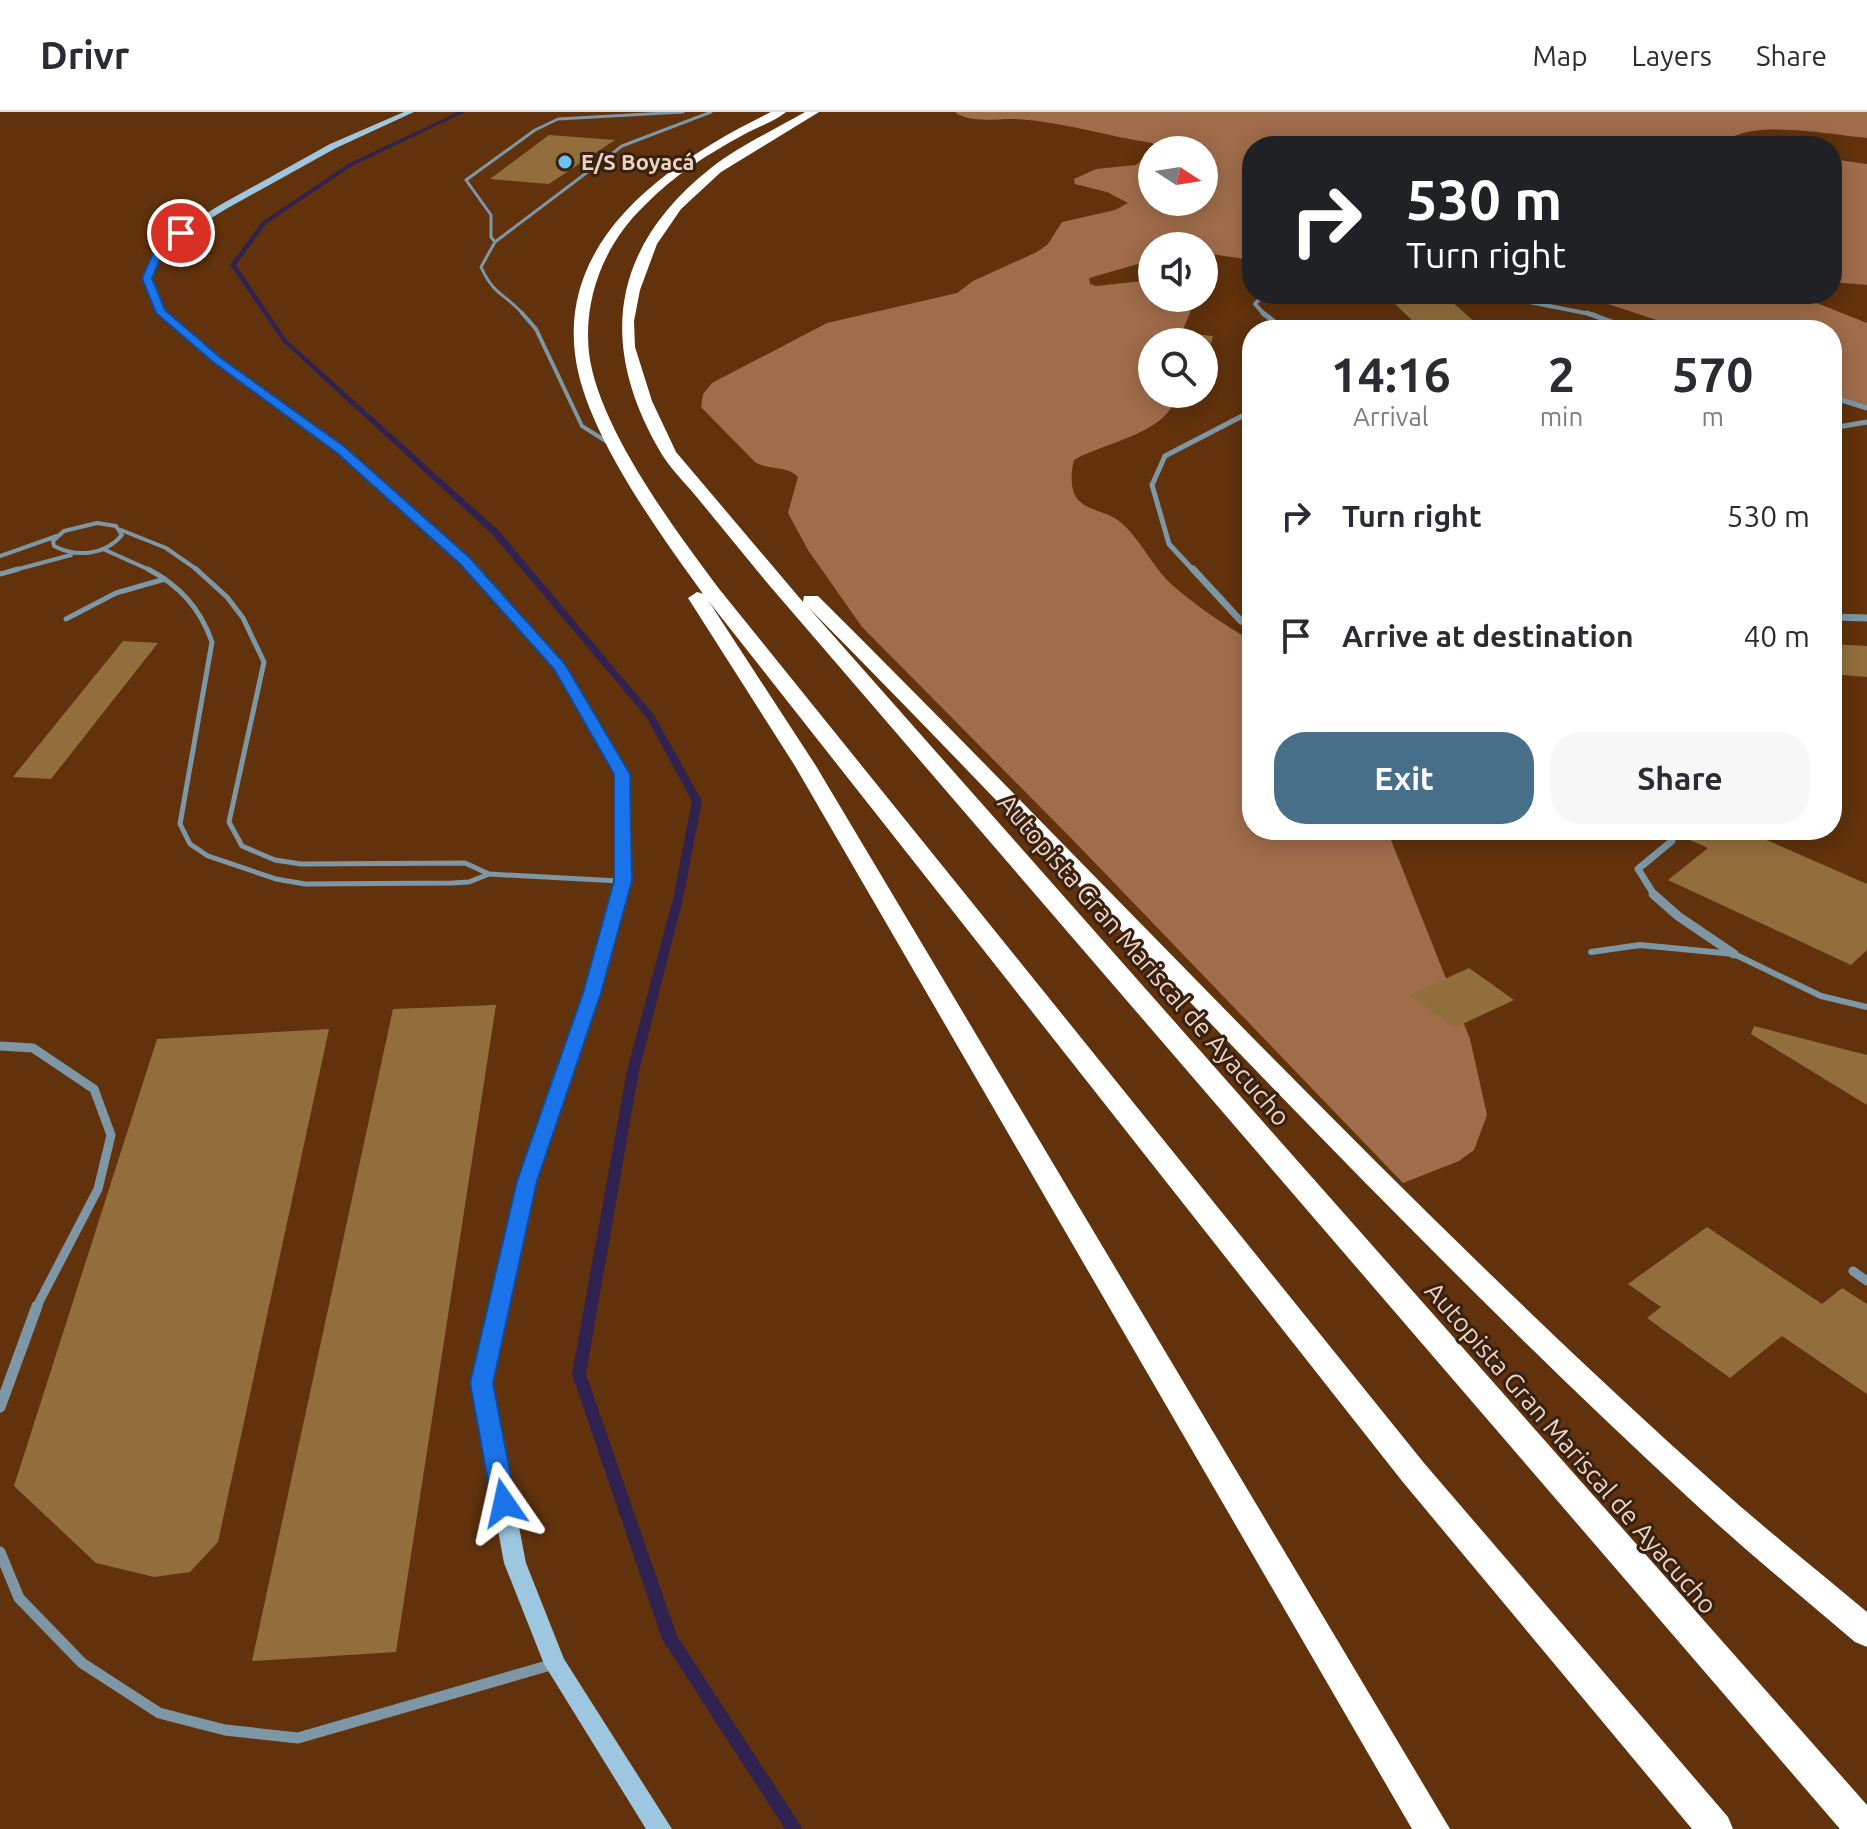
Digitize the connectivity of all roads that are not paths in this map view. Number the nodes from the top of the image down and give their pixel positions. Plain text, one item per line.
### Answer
1 (410, 112) edge
2 (683, 112) edge
3 (711, 112) edge
4 (780, 112) edge
5 (813, 112) edge
6 (495, 242) junction
7 (1255, 304) edge
8 (1540, 304) edge
9 (1270, 320) edge
10 (1608, 320) edge
11 (1842, 400) edge
12 (1867, 408) edge
13 (1242, 416) edge
14 (1867, 422) edge
15 (1842, 426) edge
16 (622, 451) junction
17 (731, 529) junction
18 (121, 530) junction
19 (57, 536) junction
20 (670, 537) junction
21 (103, 549) junction
22 (79, 553) junction
23 (0, 556) edge
24 (0, 574) edge
25 (165, 579) junction
26 (1842, 617) edge
27 (1867, 618) edge
28 (66, 619) dead end
29 (1242, 621) edge
30 (1672, 841) dead end
31 (489, 874) junction
32 (623, 881) junction
33 (1591, 952) dead end
34 (1734, 954) junction
35 (1867, 1007) edge
36 (0, 1046) edge
37 (1853, 1271) dead end
38 (1867, 1281) edge
39 (0, 1407) edge
40 (0, 1552) edge
41 (1867, 1632) edge
42 (555, 1664) junction
43 (660, 1829) edge
44 (1432, 1829) edge
45 (1715, 1829) edge
46 (1864, 1829) edge

1 - 32 main road
2 - 6 lane
3 - 6 lane
4 - 16 highway
5 - 17 highway, Autopista Gran Mariscal de Ayacucho
6 - 16 lane
7 - 9 street
8 - 10 street
11 - 12 street
13 - 29 street
14 - 15 street
16 - 20 highway
17 - 41 highway
17 - 46 highway, Autopista Gran Mariscal de Ayacucho
18 - 19 lane
18 - 21 lane
18 - 31 lane
19 - 22 lane
19 - 23 lane
20 - 44 highway
20 - 45 highway
21 - 22 lane
21 - 25 lane
22 - 24 lane
25 - 28 lane
25 - 31 lane
26 - 27 street
30 - 34 street
31 - 32 lane
32 - 42 main road
33 - 34 lane
34 - 35 lane
36 - 39 street
37 - 38 street
40 - 42 street
42 - 43 main road

